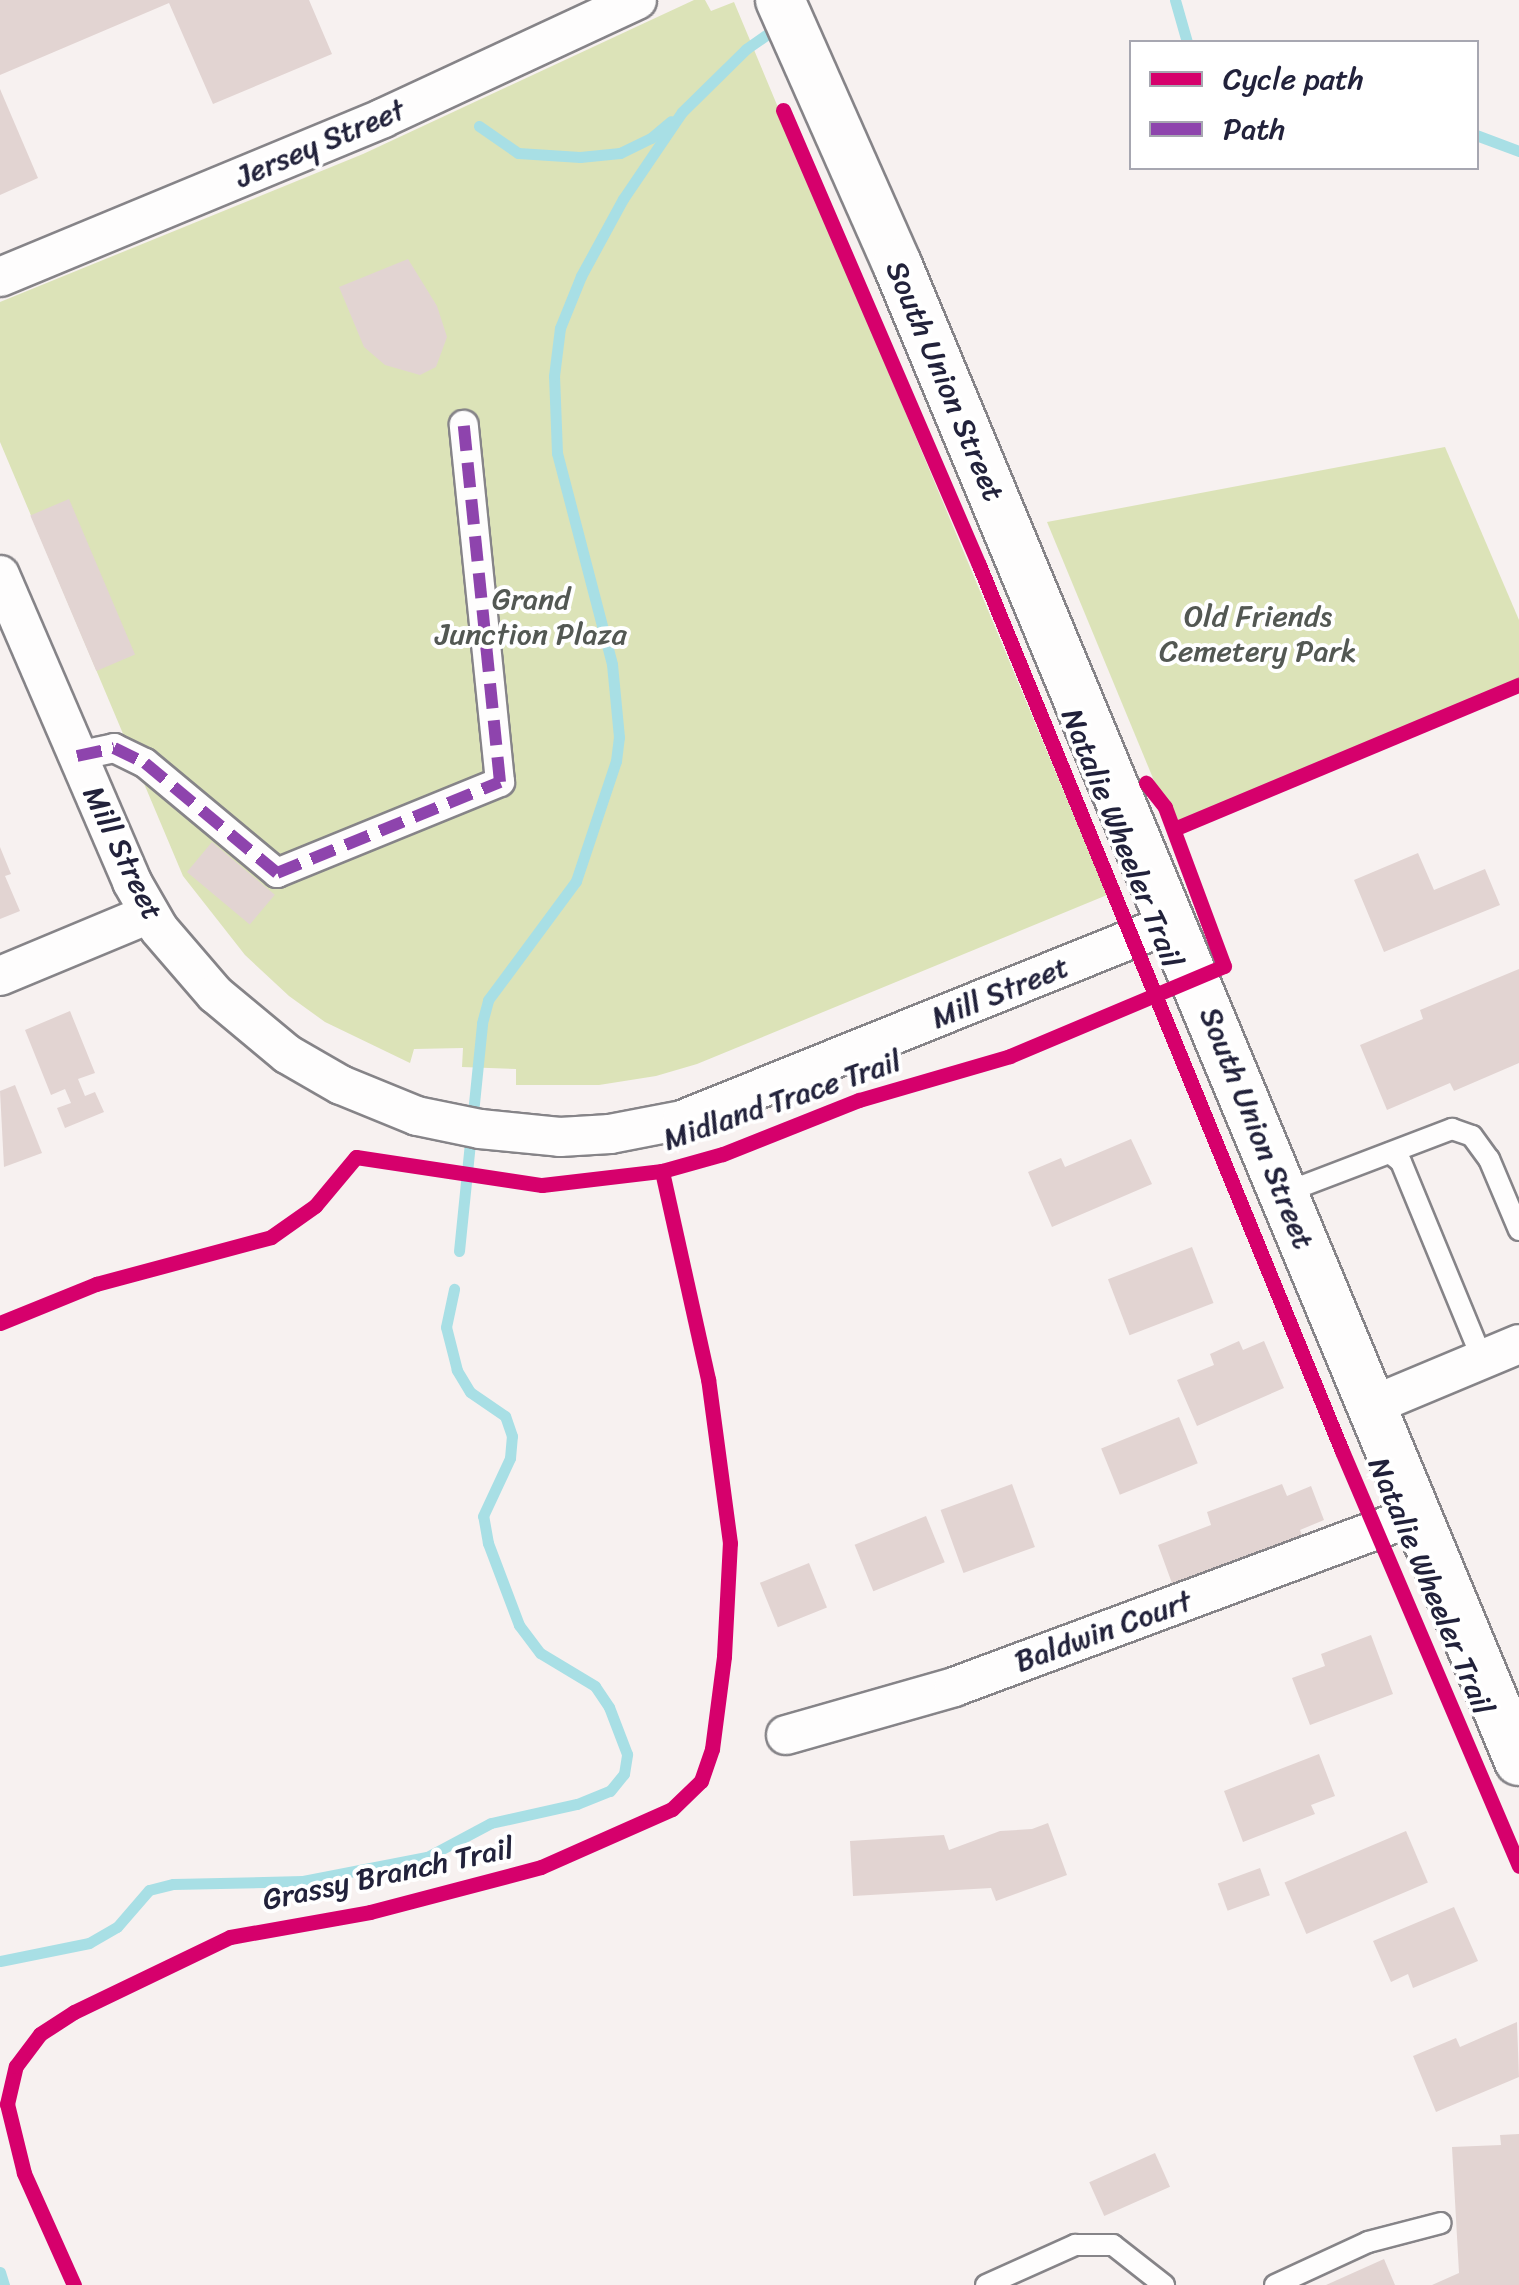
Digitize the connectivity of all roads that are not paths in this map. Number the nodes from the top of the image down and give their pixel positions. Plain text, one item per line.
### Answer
1 (636, 0) edge
2 (780, 0) edge
3 (0, 276) edge
4 (464, 426) dead end
5 (0, 575) edge
6 (77, 756) junction
7 (149, 914) junction
8 (1170, 922) junction
9 (0, 976) edge
10 (1390, 1152) junction
11 (1284, 1193) junction
12 (1519, 1230) edge
13 (1519, 1344) edge
14 (1482, 1359) junction
15 (1372, 1406) junction
16 (1416, 1515) junction
17 (786, 1735) dead end
18 (1519, 1761) edge
19 (1440, 2223) dead end
20 (1013, 2280) edge
21 (986, 2285) edge
22 (1164, 2285) edge
23 (1276, 2285) edge

1 - 3 street, Jersey Street
2 - 8 street, South Union Street
4 - 6 street
5 - 6 street, Mill Street
6 - 7 street, Mill Street
7 - 8 street, Mill Street
7 - 9 street
8 - 11 street, South Union Street
10 - 11 lane
10 - 12 lane
10 - 14 lane
11 - 15 street, South Union Street
13 - 14 street
14 - 15 street
15 - 16 street, South Union Street
16 - 17 street, Baldwin Court
16 - 18 street, South Union Street
19 - 23 lane
20 - 21 lane
20 - 22 lane

